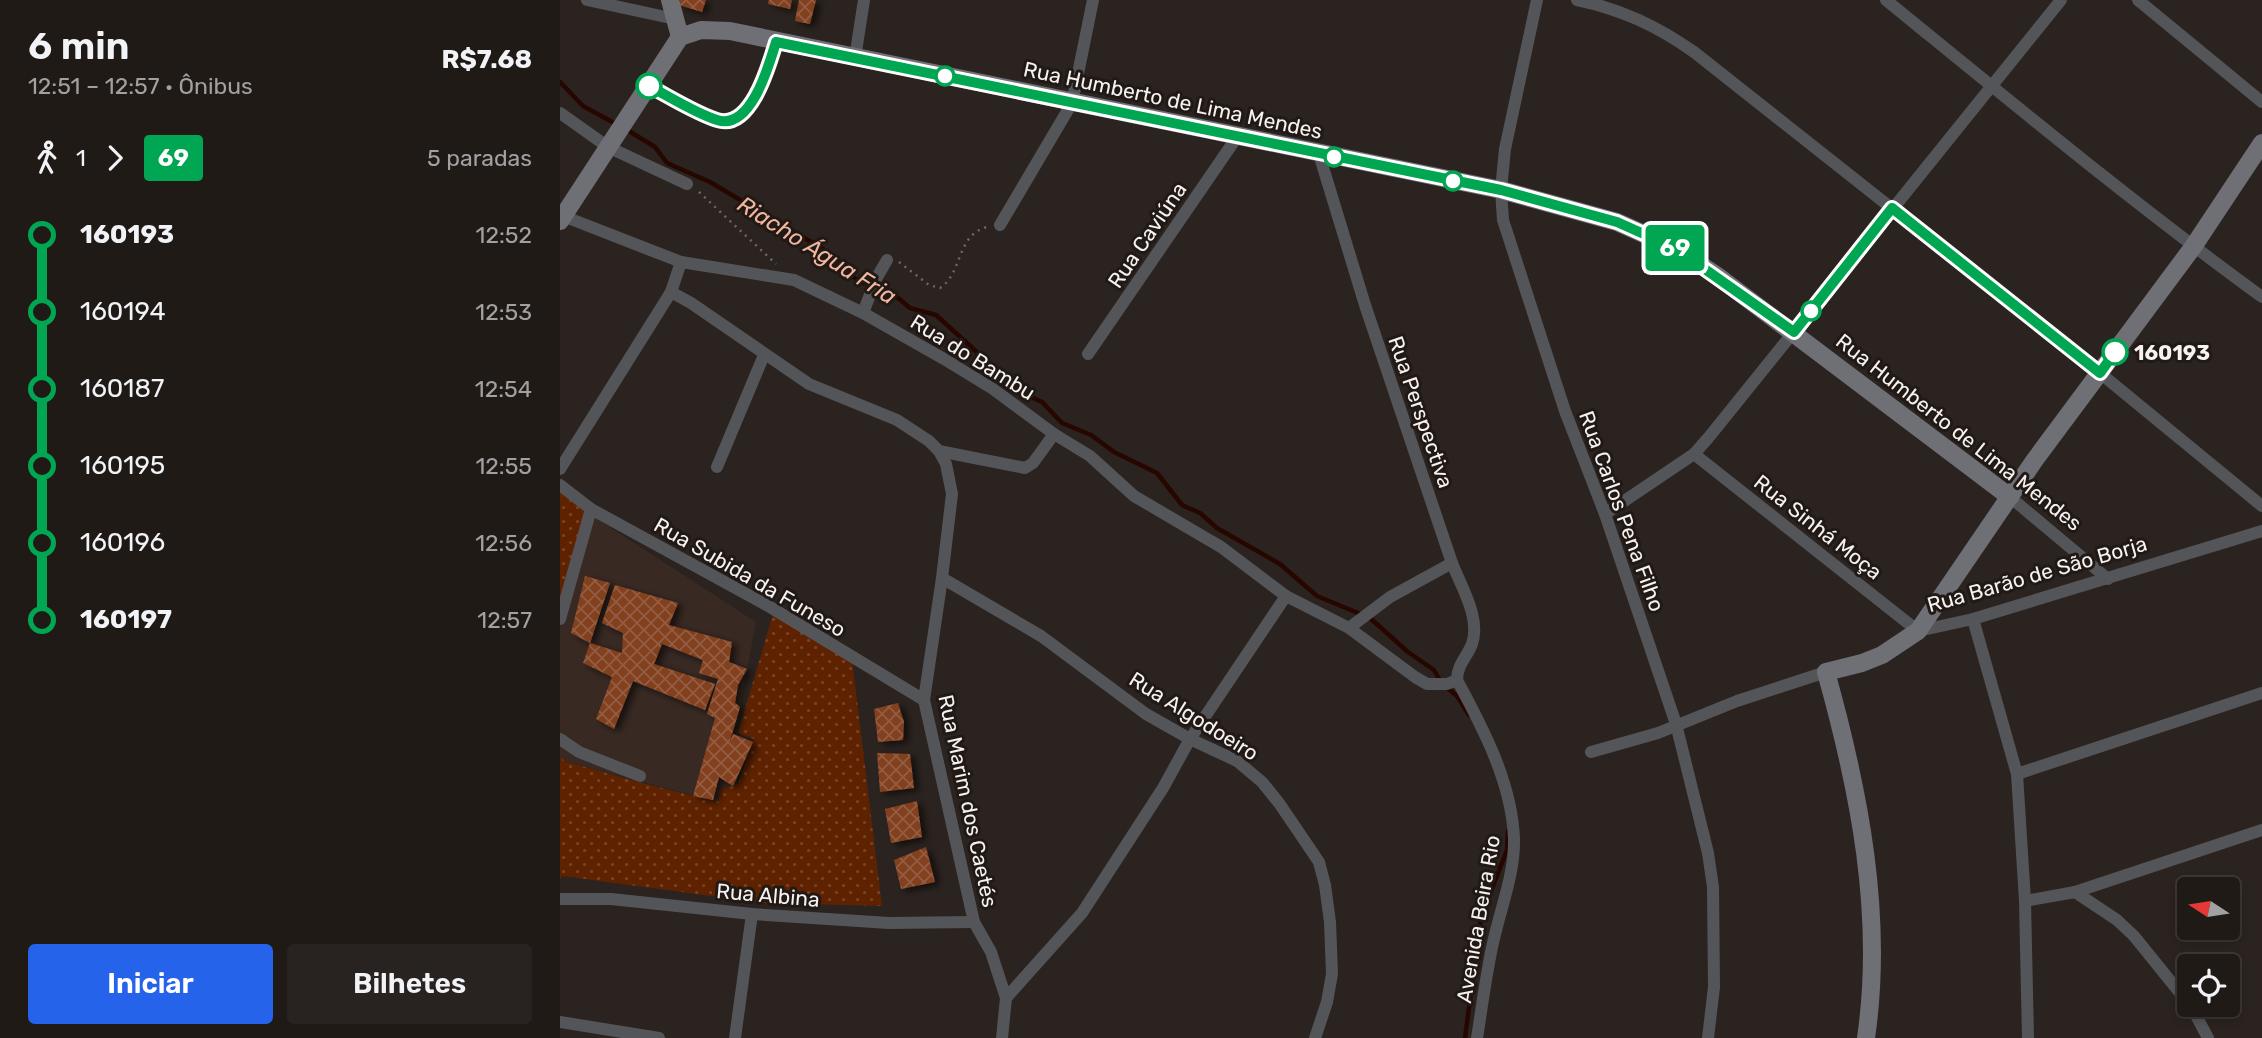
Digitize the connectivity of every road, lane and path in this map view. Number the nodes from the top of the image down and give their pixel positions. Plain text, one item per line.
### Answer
1 (587, 0) edge
2 (670, 0) edge
3 (864, 0) edge
4 (1093, 0) edge
5 (1537, 0) edge
6 (1577, 0) edge
7 (1886, 0) edge
8 (2061, 0) edge
9 (2138, 0) edge
10 (675, 19) junction
11 (680, 37) junction
12 (776, 42) junction
13 (855, 58) junction
14 (1991, 85) junction
15 (649, 86) junction
16 (2262, 102) edge
17 (1072, 103) junction
18 (560, 113) edge
19 (1237, 137) junction
20 (2262, 143) edge
21 (609, 145) junction
22 (1319, 154) junction
23 (687, 184) joint
24 (1501, 190) junction
25 (1892, 208) junction
26 (561, 219) edge
27 (1000, 225) joint
28 (2193, 247) junction
29 (887, 260) joint
30 (681, 262) junction
31 (794, 280) junction
32 (671, 292) junction
33 (2262, 297) edge
34 (863, 313) junction
35 (1794, 332) junction
36 (1088, 354) dead end
37 (764, 355) junction
38 (2100, 373) junction
39 (1054, 434) junction
40 (939, 451) junction
41 (1694, 454) junction
42 (717, 467) dead end
43 (560, 469) edge
44 (560, 485) edge
45 (2010, 497) junction
46 (2262, 506) edge
47 (591, 509) junction
48 (1605, 514) junction
49 (2262, 531) edge
50 (1451, 563) junction
51 (942, 578) junction
52 (2108, 579) junction
53 (1286, 596) junction
54 (560, 619) edge
55 (1973, 619) junction
56 (1351, 625) junction
57 (1918, 631) junction
58 (1826, 672) junction
59 (1452, 682) junction
60 (2262, 693) edge
61 (924, 700) junction
62 (1676, 724) junction
63 (560, 739) edge
64 (1190, 739) junction
65 (1591, 752) dead end
66 (2017, 774) junction
67 (640, 776) dead end
68 (2262, 830) edge
69 (2075, 892) junction
70 (560, 899) edge
71 (2025, 901) junction
72 (752, 914) junction
73 (974, 922) junction
74 (2177, 989) edge
75 (1006, 998) junction
76 (2196, 1017) edge
77 (560, 1022) edge
78 (659, 1038) edge
79 (735, 1038) edge
80 (1002, 1038) edge
81 (1315, 1038) edge
82 (1477, 1038) edge
83 (1708, 1038) edge
84 (1866, 1038) edge
85 (2028, 1038) edge
86 (2208, 1038) edge

1 - 10 street
2 - 10 street
3 - 13 street
4 - 17 street
5 - 24 street, Rua Carlos Pena Filho
6 - 25 street
7 - 14 street
8 - 14 street
9 - 16 street
10 - 11 street
11 - 12 street, Rua Humberto de Lima Mendes
11 - 15 street
12 - 13 street, Rua Humberto de Lima Mendes
12 - 15 street
13 - 17 street, Rua Humberto de Lima Mendes
14 - 25 street
14 - 28 street
15 - 21 street
17 - 19 street, Rua Humberto de Lima Mendes
17 - 27 street
18 - 21 street
19 - 22 street, Rua Humberto de Lima Mendes
19 - 36 street, Rua Caviúna
20 - 28 street
21 - 23 street
21 - 26 street
22 - 24 street, Rua Humberto de Lima Mendes
22 - 50 street, Rua Perspectiva
23 - 31 path
24 - 35 street, Rua Humberto de Lima Mendes
24 - 48 street, Rua Carlos Pena Filho
25 - 35 street
25 - 38 street
26 - 30 street, Rua do Bambu
27 - 29 path, Rua do Bambu
28 - 33 street
28 - 38 street
29 - 34 street
30 - 31 street, Rua do Bambu
30 - 32 street
31 - 34 street, Rua do Bambu
32 - 37 street
32 - 43 street
34 - 39 street, Rua do Bambu
35 - 41 street
35 - 45 street, Rua Humberto de Lima Mendes
37 - 40 street
37 - 42 street
38 - 45 street
38 - 46 street
39 - 40 street
39 - 53 street, Rua do Bambu
40 - 51 street, Rua Marim dos Caetés
41 - 48 street
41 - 57 street, Rua Sinhá Moça
44 - 47 street, Rua Subida da Funeso
45 - 52 street, Rua Humberto de Lima Mendes
45 - 57 street
47 - 54 street
47 - 61 street, Rua Subida da Funeso
48 - 62 street, Rua Carlos Pena Filho
49 - 52 street, Rua Barão de São Borja
50 - 56 street
50 - 59 street, Rua Perspectiva
51 - 61 street, Rua Marim dos Caetés
51 - 64 street, Rua Algodoeiro
52 - 55 street, Rua Barão de São Borja
53 - 56 street
53 - 64 street
55 - 57 street, Rua Barão de São Borja
55 - 66 street
56 - 59 street
57 - 58 street, Rua Barão de São Borja
58 - 62 street, Rua Barão de São Borja
58 - 84 street
59 - 82 street, Avenida Beira Rio
60 - 66 street
61 - 73 street, Rua Marim dos Caetés
62 - 65 street, Rua Barão de São Borja
62 - 83 street, Rua Carlos Pena Filho
63 - 67 street
64 - 75 street
64 - 81 street, Rua Algodoeiro
66 - 71 street
68 - 69 street
69 - 71 street
69 - 74 street
70 - 72 street, Rua Albina
71 - 85 street
72 - 73 street, Rua Albina
72 - 79 street
73 - 75 street, Rua Marim dos Caetés
75 - 80 street, Rua Marim dos Caetés
76 - 86 street
77 - 78 street

